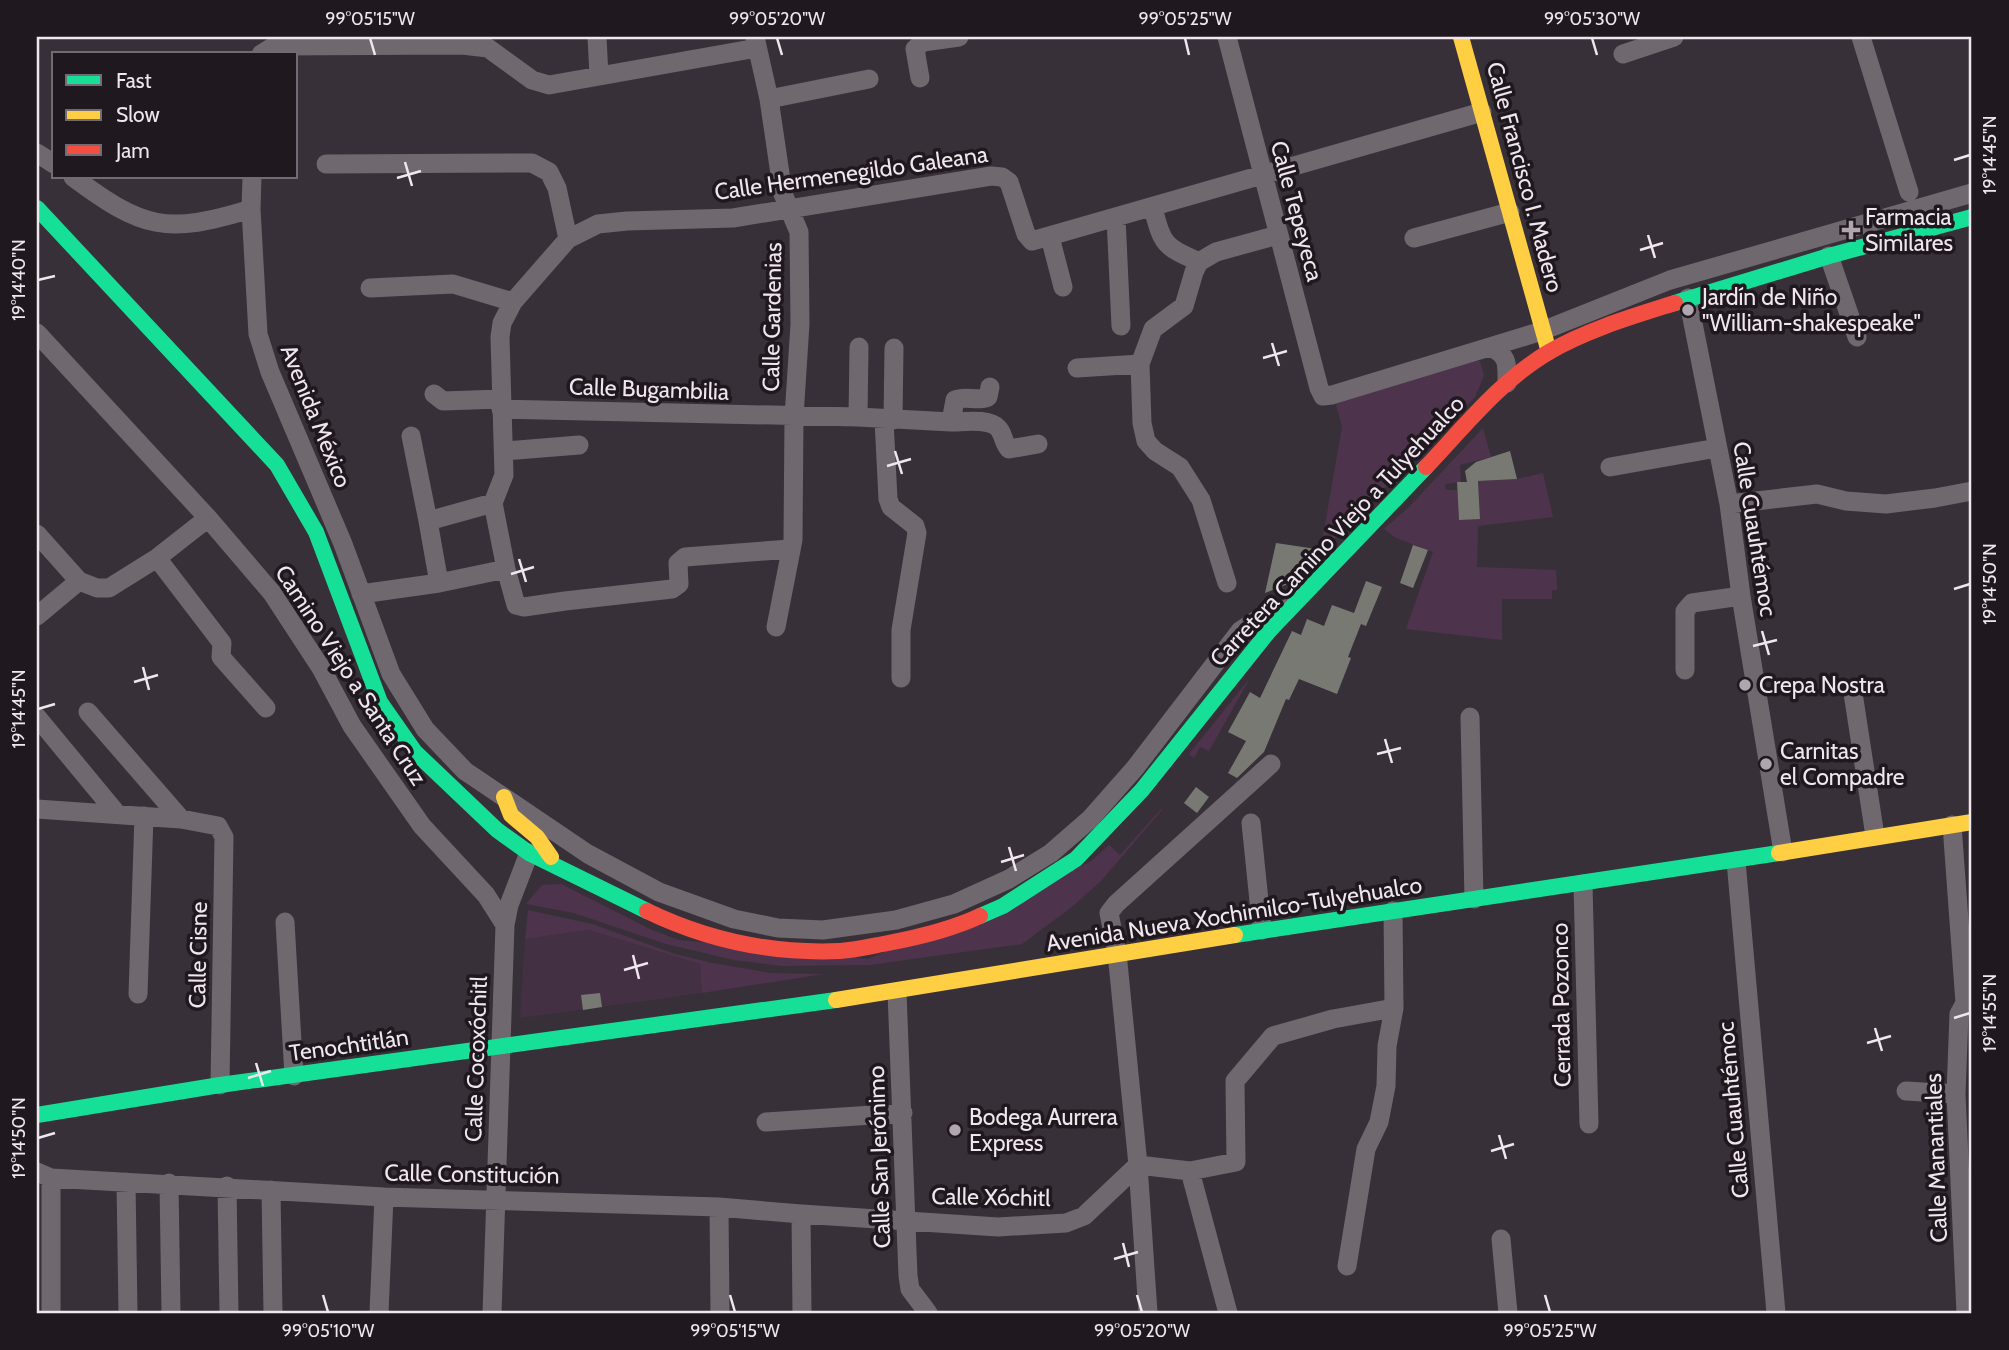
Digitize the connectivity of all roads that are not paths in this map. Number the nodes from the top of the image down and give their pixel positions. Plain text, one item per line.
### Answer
1 (597, 37) edge
2 (959, 37) edge
3 (1227, 37) edge
4 (1461, 37) edge
5 (1674, 37) edge
6 (1861, 37) edge
7 (332, 40) edge
8 (462, 41) edge
9 (756, 43) edge
10 (268, 47) edge
11 (1623, 54) dead end
12 (599, 76) junction
13 (920, 78) dead end
14 (869, 79) dead end
15 (769, 99) junction
16 (1482, 112) junction
17 (37, 153) edge
18 (52, 163) edge
19 (326, 164) dead end
20 (1262, 176) junction
21 (74, 178) edge
22 (252, 178) edge
23 (1972, 194) edge
24 (1911, 201) junction
25 (37, 208) edge
26 (791, 208) junction
27 (1153, 208) junction
28 (251, 209) junction
29 (1510, 212) junction
30 (1116, 217) junction
31 (1972, 217) edge
32 (1920, 231) junction
33 (1278, 235) junction
34 (1050, 237) junction
35 (1414, 238) dead end
36 (568, 239) junction
37 (1829, 256) junction
38 (1199, 262) junction
39 (1063, 287) dead end
40 (370, 288) dead end
41 (1688, 298) junction
42 (513, 302) junction
43 (1121, 326) dead end
44 (1542, 331) junction
45 (37, 333) edge
46 (1857, 337) dead end
47 (859, 347) dead end
48 (1490, 347) junction
49 (894, 348) dead end
50 (1549, 352) junction
51 (1140, 365) junction
52 (1077, 368) dead end
53 (1507, 383) junction
54 (990, 387) dead end
55 (434, 394) dead end
56 (501, 404) junction
57 (794, 417) junction
58 (858, 417) junction
59 (889, 420) junction
60 (951, 422) junction
61 (411, 436) dead end
62 (1038, 444) dead end
63 (579, 445) dead end
64 (1717, 448) junction
65 (504, 451) junction
66 (1611, 467) dead end
67 (1972, 491) edge
68 (494, 503) junction
69 (1730, 504) junction
70 (208, 518) junction
71 (428, 521) junction
72 (37, 534) edge
73 (790, 549) junction
74 (157, 558) junction
75 (506, 569) junction
76 (79, 581) junction
77 (439, 583) junction
78 (1227, 583) dead end
79 (361, 594) junction
80 (1741, 596) junction
81 (1292, 607) junction
82 (37, 616) edge
83 (776, 627) dead end
84 (1685, 670) dead end
85 (901, 678) dead end
86 (1853, 693) dead end
87 (266, 708) dead end
88 (88, 712) dead end
89 (37, 717) edge
90 (1469, 717) dead end
91 (1271, 764) dead end
92 (504, 797) junction
93 (37, 809) edge
94 (118, 814) junction
95 (144, 816) junction
96 (181, 819) junction
97 (1972, 822) edge
98 (1251, 823) dead end
99 (1952, 825) junction
100 (1875, 836) junction
101 (1783, 852) junction
102 (530, 853) junction
103 (1736, 861) junction
104 (558, 867) junction
105 (1583, 884) junction
106 (1474, 899) junction
107 (1393, 911) junction
108 (285, 922) dead end
109 (505, 925) junction
110 (1262, 930) junction
111 (1117, 953) junction
112 (897, 992) junction
113 (138, 994) dead end
114 (1969, 1003) edge
115 (1394, 1008) junction
116 (502, 1045) junction
117 (294, 1076) junction
118 (220, 1085) junction
119 (1906, 1091) dead end
120 (1956, 1094) junction
121 (903, 1114) junction
122 (37, 1115) edge
123 (766, 1122) dead end
124 (1588, 1124) dead end
125 (1138, 1165) junction
126 (1190, 1171) junction
127 (44, 1175) edge
128 (126, 1182) junction
129 (169, 1183) junction
130 (227, 1186) junction
131 (271, 1190) junction
132 (384, 1197) junction
133 (496, 1199) junction
134 (719, 1206) junction
135 (800, 1214) junction
136 (906, 1219) junction
137 (1501, 1239) dead end
138 (1347, 1266) dead end
139 (51, 1313) edge
140 (128, 1313) edge
141 (171, 1313) edge
142 (229, 1313) edge
143 (273, 1313) edge
144 (379, 1313) edge
145 (492, 1313) edge
146 (720, 1313) edge
147 (802, 1313) edge
148 (928, 1313) edge
149 (1148, 1313) edge
150 (1228, 1313) edge
151 (1508, 1313) edge
152 (1776, 1313) edge
153 (1966, 1313) edge

1 - 12 street
2 - 13 street
3 - 20 street, Calle Tepeyeca
4 - 16 main road, Calle Francisco I. Madero
5 - 11 street
6 - 24 street
7 - 8 street
7 - 10 street
8 - 12 street
9 - 12 street
9 - 15 street, Calle Gardenias
14 - 15 street
15 - 26 street, Calle Gardenias
16 - 20 street
16 - 29 main road, Calle Francisco I. Madero
17 - 18 street
19 - 36 street
20 - 27 street
20 - 33 street, Calle Tepeyeca
21 - 28 street
22 - 28 street, Avenida México
23 - 24 street
24 - 32 street
24 - 44 street
25 - 102 main road, Carretera Camino Viejo a Tulyehualco
26 - 34 street, Calle Hermenegildo Galeana
26 - 36 street, Calle Hermenegildo Galeana
26 - 57 street, Calle Gardenias
27 - 30 street
27 - 38 street
28 - 79 street, Avenida México
29 - 35 street
29 - 44 main road, Calle Francisco I. Madero
30 - 34 street
30 - 43 street
31 - 32 main road, Carretera Camino Viejo a Tulyehualco
32 - 37 main road, Carretera Camino Viejo a Tulyehualco
33 - 38 street
33 - 48 street, Calle Tepeyeca
34 - 39 street
36 - 42 street, Calle Hermenegildo Galeana
37 - 41 main road, Carretera Camino Viejo a Tulyehualco
37 - 46 street
38 - 51 street
40 - 42 street
41 - 50 main road, Carretera Camino Viejo a Tulyehualco
41 - 64 street, Calle Cuauhtémoc
42 - 56 street, Calle Hermenegildo Galeana
44 - 48 street
44 - 50 main road, Calle Francisco I. Madero
45 - 70 street, Camino Viejo a Santa Cruz
47 - 58 street
48 - 53 street
49 - 59 street
50 - 53 main road, Carretera Camino Viejo a Tulyehualco
51 - 52 street
51 - 78 street
53 - 81 main road, Carretera Camino Viejo a Tulyehualco
54 - 60 street
55 - 56 street, Calle Bugambilia
56 - 57 street, Calle Bugambilia
56 - 65 street, Calle Hermenegildo Galeana
57 - 58 street, Calle Bugambilia
57 - 73 street, Calle Gardenias
58 - 59 street, Calle Bugambilia
59 - 60 street, Calle Bugambilia
59 - 85 street
60 - 62 street, Calle Bugambilia
61 - 71 street
63 - 65 street
64 - 66 street
64 - 69 street, Calle Cuauhtémoc
65 - 68 street, Calle Hermenegildo Galeana
67 - 69 street
68 - 71 street
68 - 75 street, Calle Hermenegildo Galeana
69 - 80 street, Calle Cuauhtémoc
70 - 74 street
70 - 109 street, Camino Viejo a Santa Cruz
71 - 77 street
72 - 76 street
73 - 75 street, Calle Hermenegildo Galeana
73 - 83 street, Calle Gardenias
74 - 76 street
74 - 87 street
75 - 77 street
76 - 82 street
77 - 79 street
79 - 92 street, Avenida México
80 - 84 street
80 - 101 street, Calle Cuauhtémoc
81 - 92 street, Avenida México
81 - 104 main road, Carretera Camino Viejo a Tulyehualco
86 - 100 street
88 - 96 street
89 - 94 street
90 - 106 street
91 - 111 street
92 - 104 main road
93 - 94 street
94 - 95 street
95 - 96 street
95 - 113 street
96 - 118 street, Calle Cisne
97 - 99 main road, Avenida Nueva Xochimilco-Tulyehualco
98 - 110 street
99 - 100 main road, Avenida Nueva Xochimilco-Tulyehualco
99 - 114 street, Calle Manantiales
100 - 101 main road, Avenida Nueva Xochimilco-Tulyehualco
101 - 103 main road, Avenida Nueva Xochimilco-Tulyehualco
102 - 104 main road, Carretera Camino Viejo a Tulyehualco
102 - 109 street, Calle Cocoxóchitl
103 - 105 main road, Avenida Nueva Xochimilco-Tulyehualco
103 - 152 street, Calle Cuauhtémoc
105 - 106 main road, Avenida Nueva Xochimilco-Tulyehualco
105 - 124 street, Cerrada Pozonco
106 - 107 main road, Avenida Nueva Xochimilco-Tulyehualco
107 - 110 main road, Avenida Nueva Xochimilco-Tulyehualco
107 - 115 street
108 - 117 street
109 - 116 street, Calle Cocoxóchitl
110 - 111 main road, Avenida Nueva Xochimilco-Tulyehualco
111 - 112 main road, Avenida Nueva Xochimilco-Tulyehualco
111 - 125 street
112 - 116 main road, Avenida Nueva Xochimilco-Tulyehualco
112 - 121 street, Calle San Jerónimo
114 - 120 street, Calle Manantiales
115 - 126 street
115 - 138 street
116 - 117 main road, Tenochtitlán
116 - 133 street, Calle Cocoxóchitl
117 - 118 main road, Tenochtitlán
118 - 122 main road, Tenochtitlán
119 - 120 street
120 - 153 street, Calle Manantiales
121 - 123 street
121 - 136 street, Calle San Jerónimo
125 - 126 street
125 - 136 street, Calle Xóchitl
125 - 149 street
126 - 150 street
127 - 128 street, Calle Constitución
127 - 139 street
128 - 129 street, Calle Constitución
128 - 140 street
129 - 130 street, Calle Constitución
129 - 141 street
130 - 131 street, Calle Constitución
130 - 142 street
131 - 132 street, Calle Constitución
131 - 143 street
132 - 133 street, Calle Constitución
132 - 144 street
133 - 134 street, Calle Constitución
133 - 145 street, Calle Cocoxóchitl
134 - 135 street, Calle Constitución
134 - 146 street
135 - 136 street, Calle Constitución
135 - 147 street
136 - 148 street, Calle San Jerónimo
137 - 151 street

